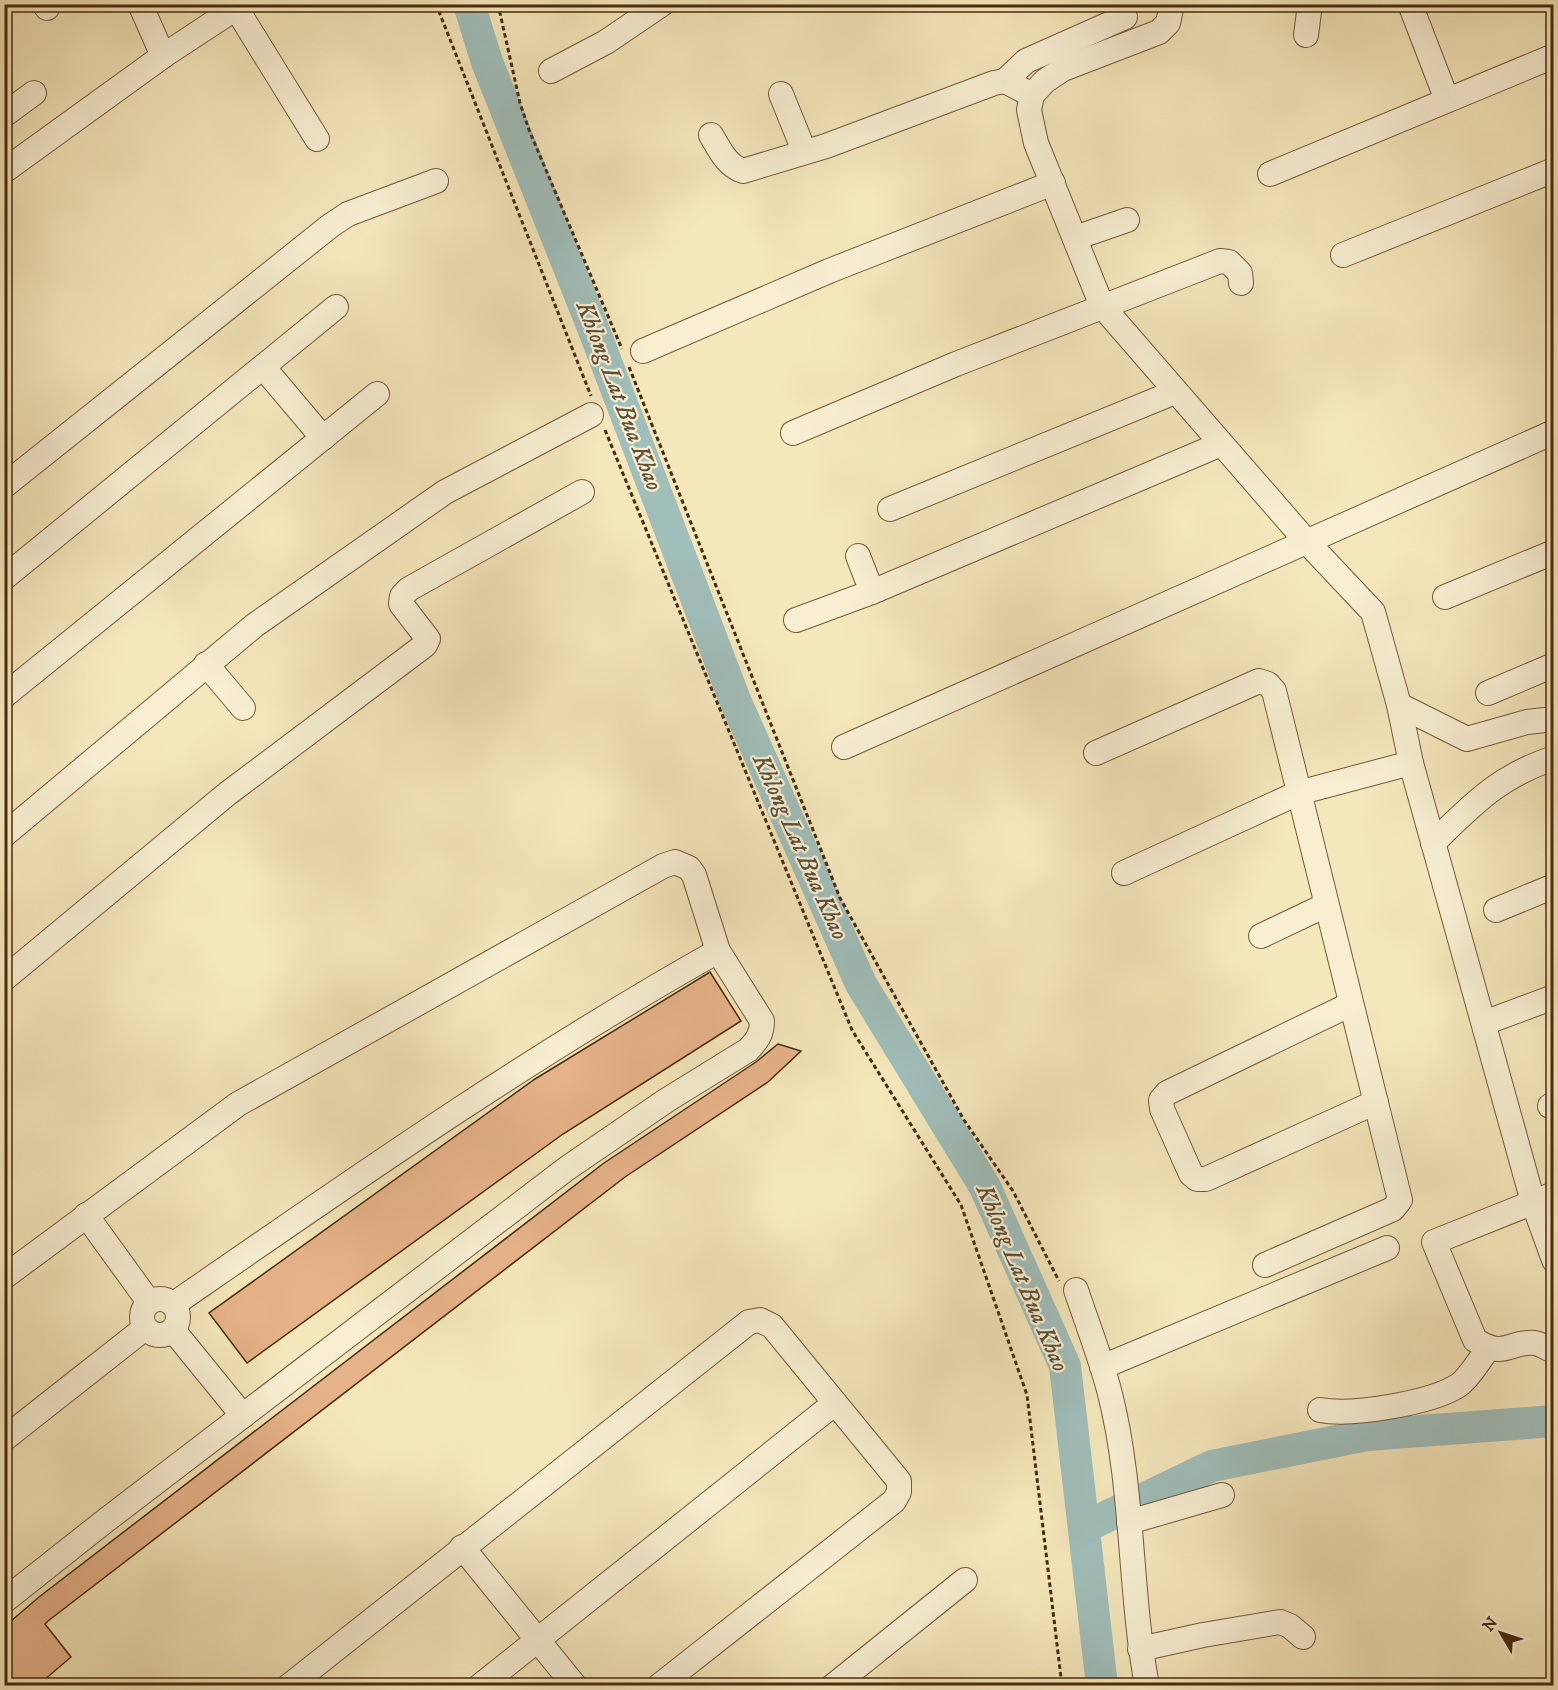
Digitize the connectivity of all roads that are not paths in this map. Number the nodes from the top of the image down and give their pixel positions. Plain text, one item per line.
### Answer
1 (140, 4) edge
2 (662, 4) edge
3 (1310, 4) edge
4 (1410, 4) edge
5 (239, 6) edge
6 (1177, 7) edge
7 (1125, 18) dead end
8 (1306, 35) dead end
9 (163, 56) junction
10 (1554, 57) edge
11 (551, 71) dead end
12 (1005, 81) junction
13 (34, 93) dead end
14 (781, 94) dead end
15 (1032, 95) junction
16 (1447, 100) junction
17 (4, 115) edge
18 (711, 135) dead end
19 (316, 139) dead end
20 (804, 151) junction
21 (1554, 170) edge
22 (4, 171) edge
23 (1270, 174) dead end
24 (436, 181) dead end
25 (1053, 183) junction
26 (1127, 220) dead end
27 (1075, 238) junction
28 (1343, 255) dead end
29 (1241, 284) dead end
30 (1102, 306) junction
31 (336, 307) dead end
32 (630, 354) road end
33 (263, 367) junction
34 (1175, 392) junction
35 (377, 394) dead end
36 (596, 414) road end
37 (1554, 432) edge
38 (793, 433) dead end
39 (323, 438) junction
40 (1221, 444) junction
41 (4, 486) edge
42 (582, 492) dead end
43 (890, 509) dead end
44 (1307, 542) junction
45 (1554, 552) edge
46 (858, 556) dead end
47 (4, 578) edge
48 (872, 592) junction
49 (1445, 597) dead end
50 (796, 620) dead end
51 (206, 664) junction
52 (1554, 665) edge
53 (1488, 693) dead end
54 (4, 696) edge
55 (1400, 705) junction
56 (243, 708) dead end
57 (1554, 719) edge
58 (843, 747) dead end
59 (1096, 753) dead end
60 (1554, 758) edge
61 (1411, 763) junction
62 (1298, 793) junction
63 (4, 835) edge
64 (1433, 843) junction
65 (1124, 873) dead end
66 (1554, 886) edge
67 (1326, 905) junction
68 (1496, 910) dead end
69 (1261, 936) dead end
70 (718, 951) junction
71 (4, 979) edge
72 (1554, 997) edge
73 (1351, 1004) junction
74 (1484, 1023) junction
75 (1376, 1102) junction
76 (1543, 1198) edge
77 (86, 1215) junction
78 (1387, 1248) dead end
79 (1554, 1260) edge
80 (1264, 1265) dead end
81 (4, 1276) edge
82 (1068, 1286) road end
83 (149, 1302) junction
84 (174, 1304) junction
85 (146, 1328) junction
86 (173, 1330) junction
87 (1488, 1349) junction
88 (1554, 1351) edge
89 (1102, 1367) junction
90 (835, 1403) junction
91 (1320, 1410) dead end
92 (243, 1416) junction
93 (4, 1439) edge
94 (1222, 1495) dead end
95 (1130, 1528) junction
96 (462, 1547) junction
97 (965, 1580) dead end
98 (4, 1601) edge
99 (1303, 1637) dead end
100 (538, 1639) junction
101 (1140, 1649) junction
102 (289, 1686) edge
103 (480, 1686) edge
104 (575, 1686) edge
105 (659, 1686) edge
106 (832, 1686) edge
107 (1147, 1686) edge

1 - 9 street
2 - 11 street
3 - 8 street
4 - 16 street
5 - 9 street
5 - 19 street
6 - 15 street
7 - 12 street
9 - 22 street
10 - 16 street
12 - 15 street
12 - 20 street
13 - 17 street
14 - 20 street
15 - 25 street
16 - 23 street
18 - 20 street
21 - 28 street
24 - 41 street
25 - 27 street
25 - 32 street
26 - 27 street
27 - 30 street
29 - 30 street
30 - 34 street
30 - 38 street
31 - 33 street
33 - 39 street
33 - 47 street
34 - 40 street
34 - 43 street
35 - 39 street
36 - 51 street
37 - 44 street
39 - 54 street
40 - 44 street
40 - 48 street
42 - 71 street
44 - 55 street
44 - 58 street
45 - 49 street
46 - 48 street
48 - 50 street
51 - 56 street
51 - 63 street
52 - 53 street
55 - 57 street
55 - 61 street
59 - 62 street
60 - 64 street
61 - 62 street
61 - 64 street
62 - 65 street
62 - 67 street
64 - 74 street
66 - 68 street
67 - 69 street
67 - 73 street
70 - 77 street
70 - 84 street
70 - 92 street
72 - 74 street
73 - 75 street
73 - 75 street
74 - 76 street
75 - 80 street
76 - 79 street
76 - 87 street
77 - 81 street
77 - 83 street
78 - 89 street
82 - 89 street
83 - 84 street
83 - 85 street
84 - 86 street
85 - 86 street
85 - 93 street
86 - 92 street
87 - 88 street
87 - 91 street
89 - 95 street
90 - 96 street
90 - 100 street
90 - 105 street
92 - 98 street
94 - 95 street
95 - 101 street
96 - 100 street
96 - 102 street
97 - 106 street
99 - 101 street
100 - 103 street
100 - 104 street
101 - 107 street

